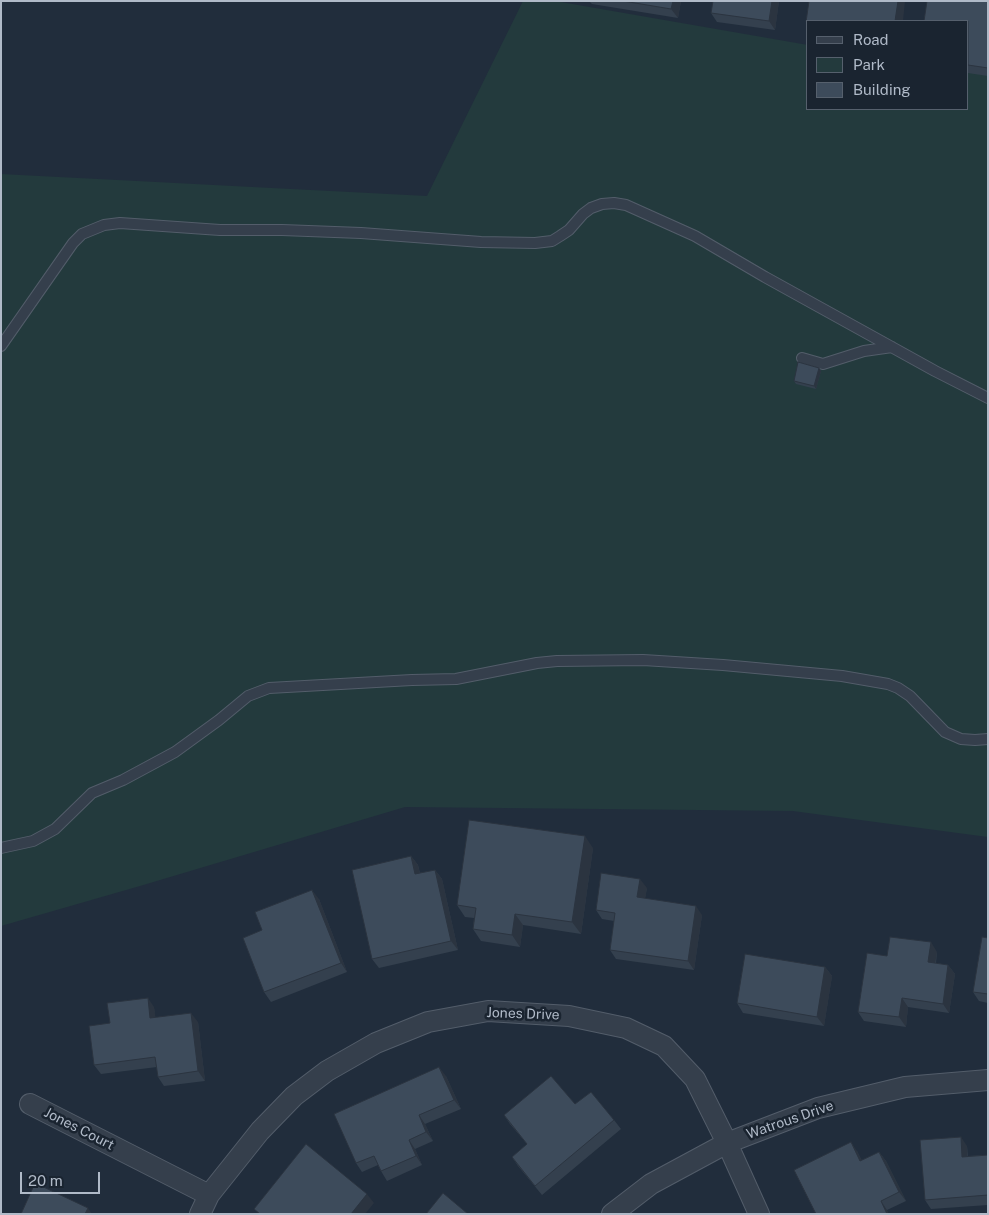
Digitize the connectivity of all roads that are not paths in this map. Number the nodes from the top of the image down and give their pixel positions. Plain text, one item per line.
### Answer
1 (1, 346) edge
2 (892, 347) junction
3 (802, 358) dead end
4 (988, 398) edge
5 (988, 739) edge
6 (1, 848) edge
7 (988, 1080) edge
8 (30, 1104) dead end
9 (727, 1143) junction
10 (209, 1195) junction
11 (200, 1214) edge
12 (612, 1214) edge
13 (759, 1214) edge

1 - 2 lane
2 - 3 lane
2 - 4 lane
5 - 6 lane
7 - 9 street, Watrous Drive
8 - 10 street, Jones Court
9 - 10 street, Jones Drive
9 - 12 street, Watrous Drive
9 - 13 street, Jones Drive
10 - 11 street, Jones Drive

